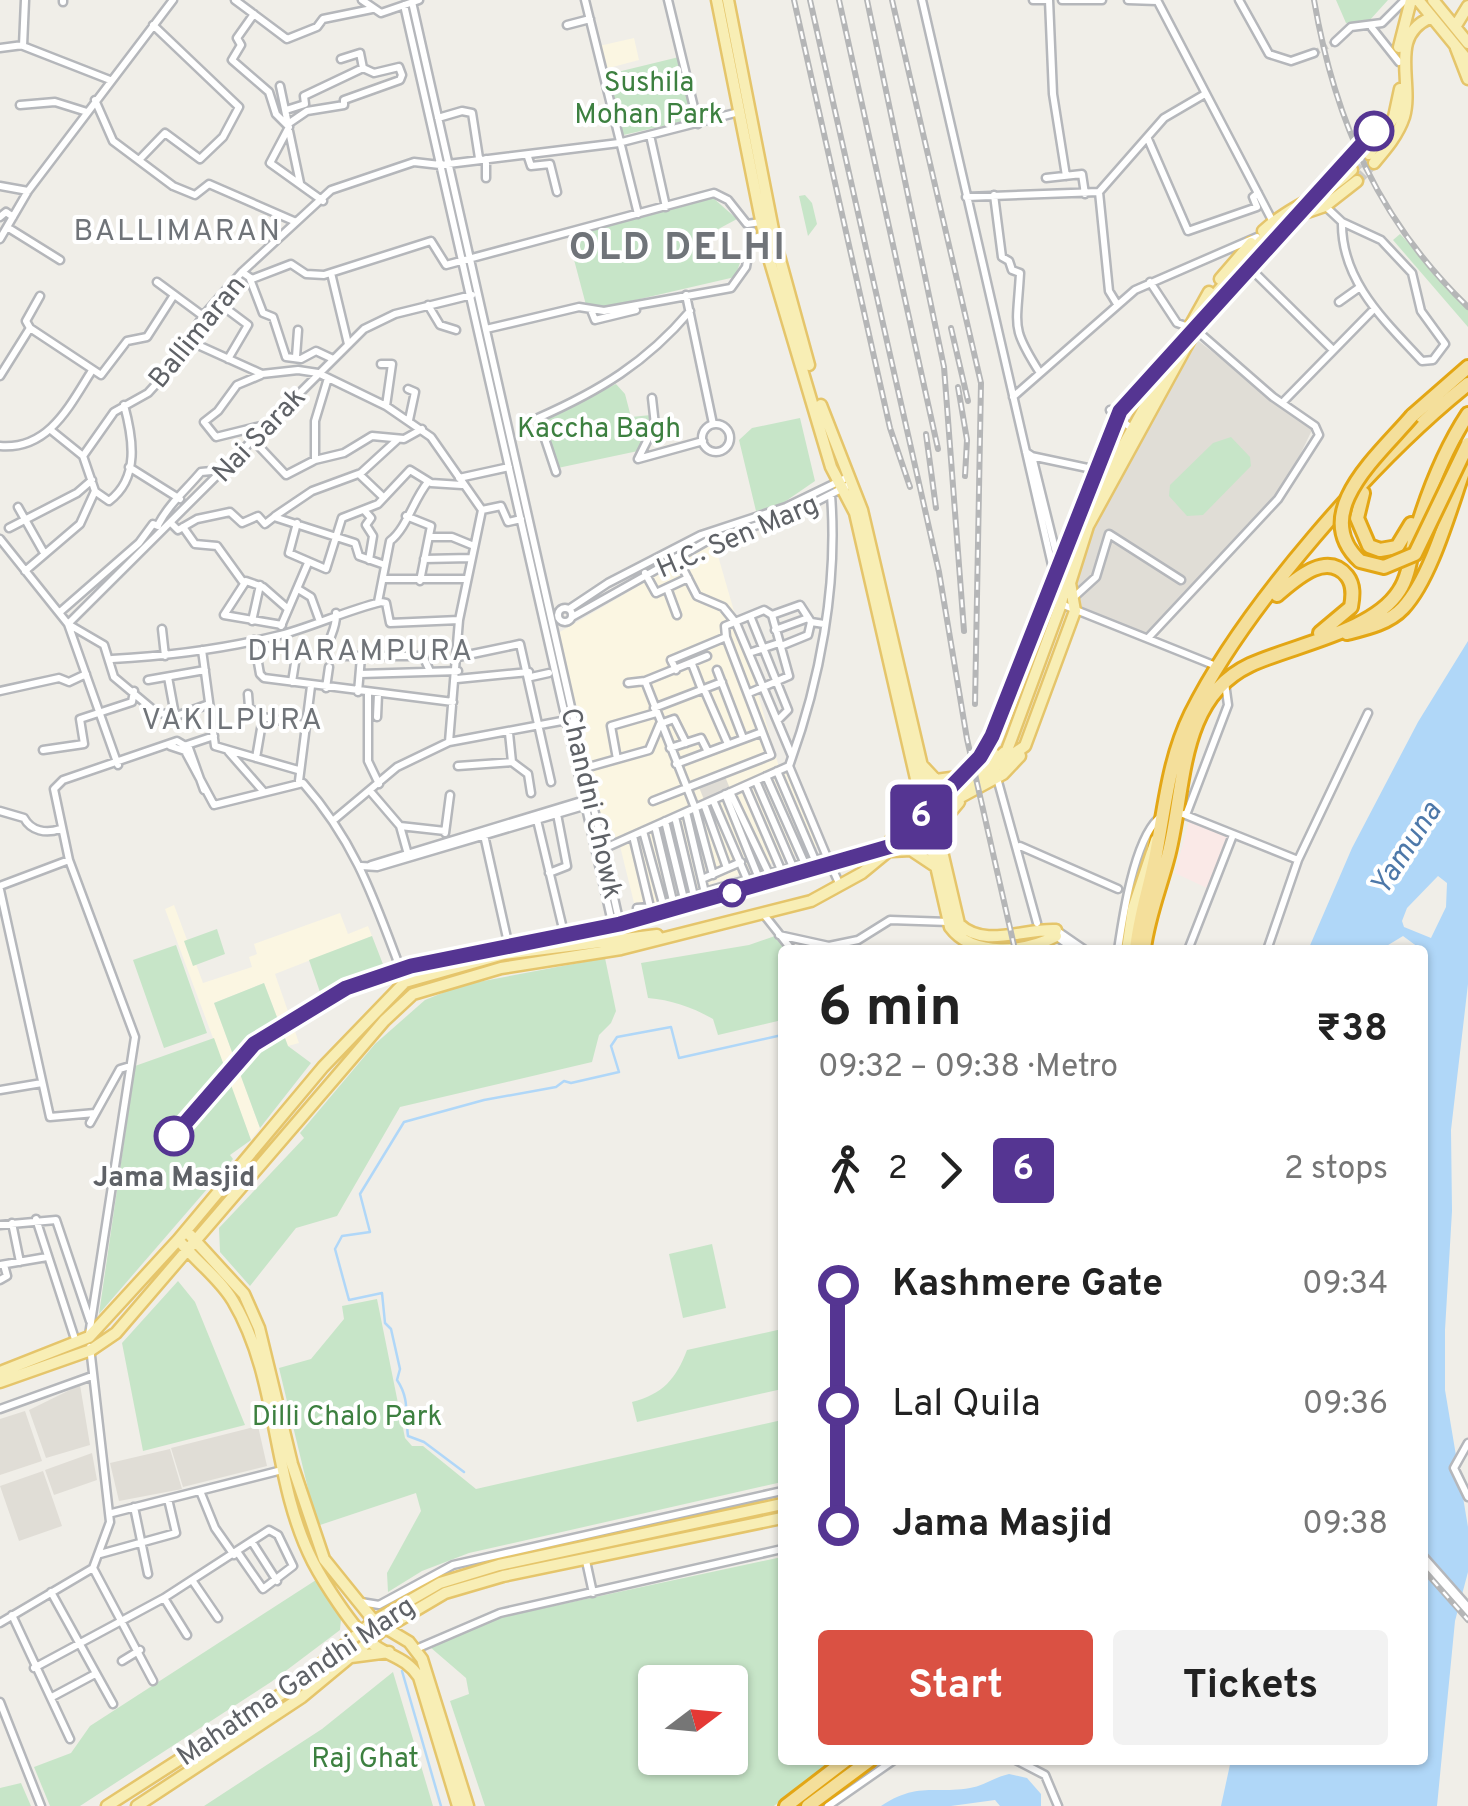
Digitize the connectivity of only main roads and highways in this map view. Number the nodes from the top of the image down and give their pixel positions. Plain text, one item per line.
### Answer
1 (717, 0) edge
2 (728, 0) edge
3 (1412, 0) edge
4 (1433, 0) edge
5 (1453, 0) edge
6 (1468, 6) edge
7 (1430, 18) junction
8 (1452, 24) junction
9 (1462, 45) edge
10 (1468, 61) edge
11 (1468, 78) edge
12 (767, 227) junction
13 (1194, 330) junction
14 (1468, 367) edge
15 (1468, 384) edge
16 (1468, 414) edge
17 (1468, 444) edge
18 (1468, 458) edge
19 (1113, 474) junction
20 (845, 482) junction
21 (1368, 482) junction
22 (1426, 501) junction
23 (1254, 614) junction
24 (1301, 646) junction
25 (1032, 684) junction
26 (1046, 689) junction
27 (1025, 702) junction
28 (1040, 708) junction
29 (1012, 737) junction
30 (1026, 746) junction
31 (919, 760) junction
32 (914, 775) junction
33 (958, 777) junction
34 (968, 796) junction
35 (946, 797) junction
36 (927, 812) junction
37 (1174, 814) junction
38 (888, 848) junction
39 (940, 849) junction
40 (1152, 854) junction
41 (936, 866) junction
42 (1056, 933) junction
43 (992, 936) junction
44 (621, 944) junction
45 (974, 945) edge
46 (1023, 945) edge
47 (1121, 945) edge
48 (1137, 945) edge
49 (1145, 945) edge
50 (195, 1239) junction
51 (183, 1240) junction
52 (0, 1372) edge
53 (0, 1382) edge
54 (778, 1505) edge
55 (778, 1519) edge
56 (367, 1609) junction
57 (347, 1610) junction
58 (361, 1630) junction
59 (384, 1630) junction
60 (369, 1641) junction
61 (344, 1645) junction
62 (390, 1652) junction
63 (350, 1657) junction
64 (839, 1765) edge
65 (865, 1765) edge
66 (828, 1801) edge
67 (107, 1806) edge
68 (138, 1806) edge
69 (458, 1806) edge
70 (468, 1806) edge
71 (786, 1806) edge
72 (808, 1806) edge

1 - 12 main road
2 - 12 main road
3 - 7 main road
3 - 7 main road
4 - 8 main road
5 - 8 main road
6 - 8 main road
7 - 9 main road
8 - 9 main road
9 - 10 main road
9 - 11 main road
12 - 20 main road
13 - 13 main road
13 - 19 main road
13 - 19 main road
14 - 17 highway, bridge
15 - 21 highway
16 - 22 highway
18 - 24 highway
19 - 25 main road
19 - 26 main road
20 - 31 main road
20 - 32 main road
21 - 22 highway
21 - 23 highway
22 - 24 highway
23 - 24 highway
23 - 37 highway
24 - 37 highway
25 - 26 main road
25 - 27 main road
26 - 28 main road
27 - 28 main road
27 - 29 main road
28 - 30 main road
29 - 33 main road
29 - 35 main road
30 - 34 main road
30 - 35 main road
31 - 33 main road
31 - 36 main road
32 - 36 main road
32 - 38 main road
33 - 35 main road
34 - 35 main road
34 - 39 main road
35 - 36 main road
36 - 38 main road
36 - 39 main road
36 - 41 main road
37 - 40 highway
37 - 49 highway
38 - 41 main road
38 - 44 main road
38 - 44 main road
39 - 43 main road
40 - 47 main road
40 - 48 highway
41 - 45 main road
42 - 43 main road
42 - 43 main road
42 - 46 main road
44 - 50 main road
44 - 51 main road
50 - 51 main road
50 - 56 main road
51 - 52 main road
51 - 53 main road
51 - 57 main road
54 - 56 main road, Mahatma Gandhi Marg
55 - 59 main road, Mahatma Gandhi Marg
56 - 58 main road, Mahatma Gandhi Marg
56 - 59 main road
57 - 58 main road
57 - 61 main road
58 - 60 main road
58 - 61 main road, Mahatma Gandhi Marg
59 - 60 main road, Mahatma Gandhi Marg
59 - 70 main road
60 - 62 main road
60 - 63 main road, Mahatma Gandhi Marg
61 - 67 main road, Mahatma Gandhi Marg
62 - 63 main road
62 - 69 main road
63 - 68 main road, Mahatma Gandhi Marg
64 - 71 highway
65 - 66 highway
66 - 72 highway

